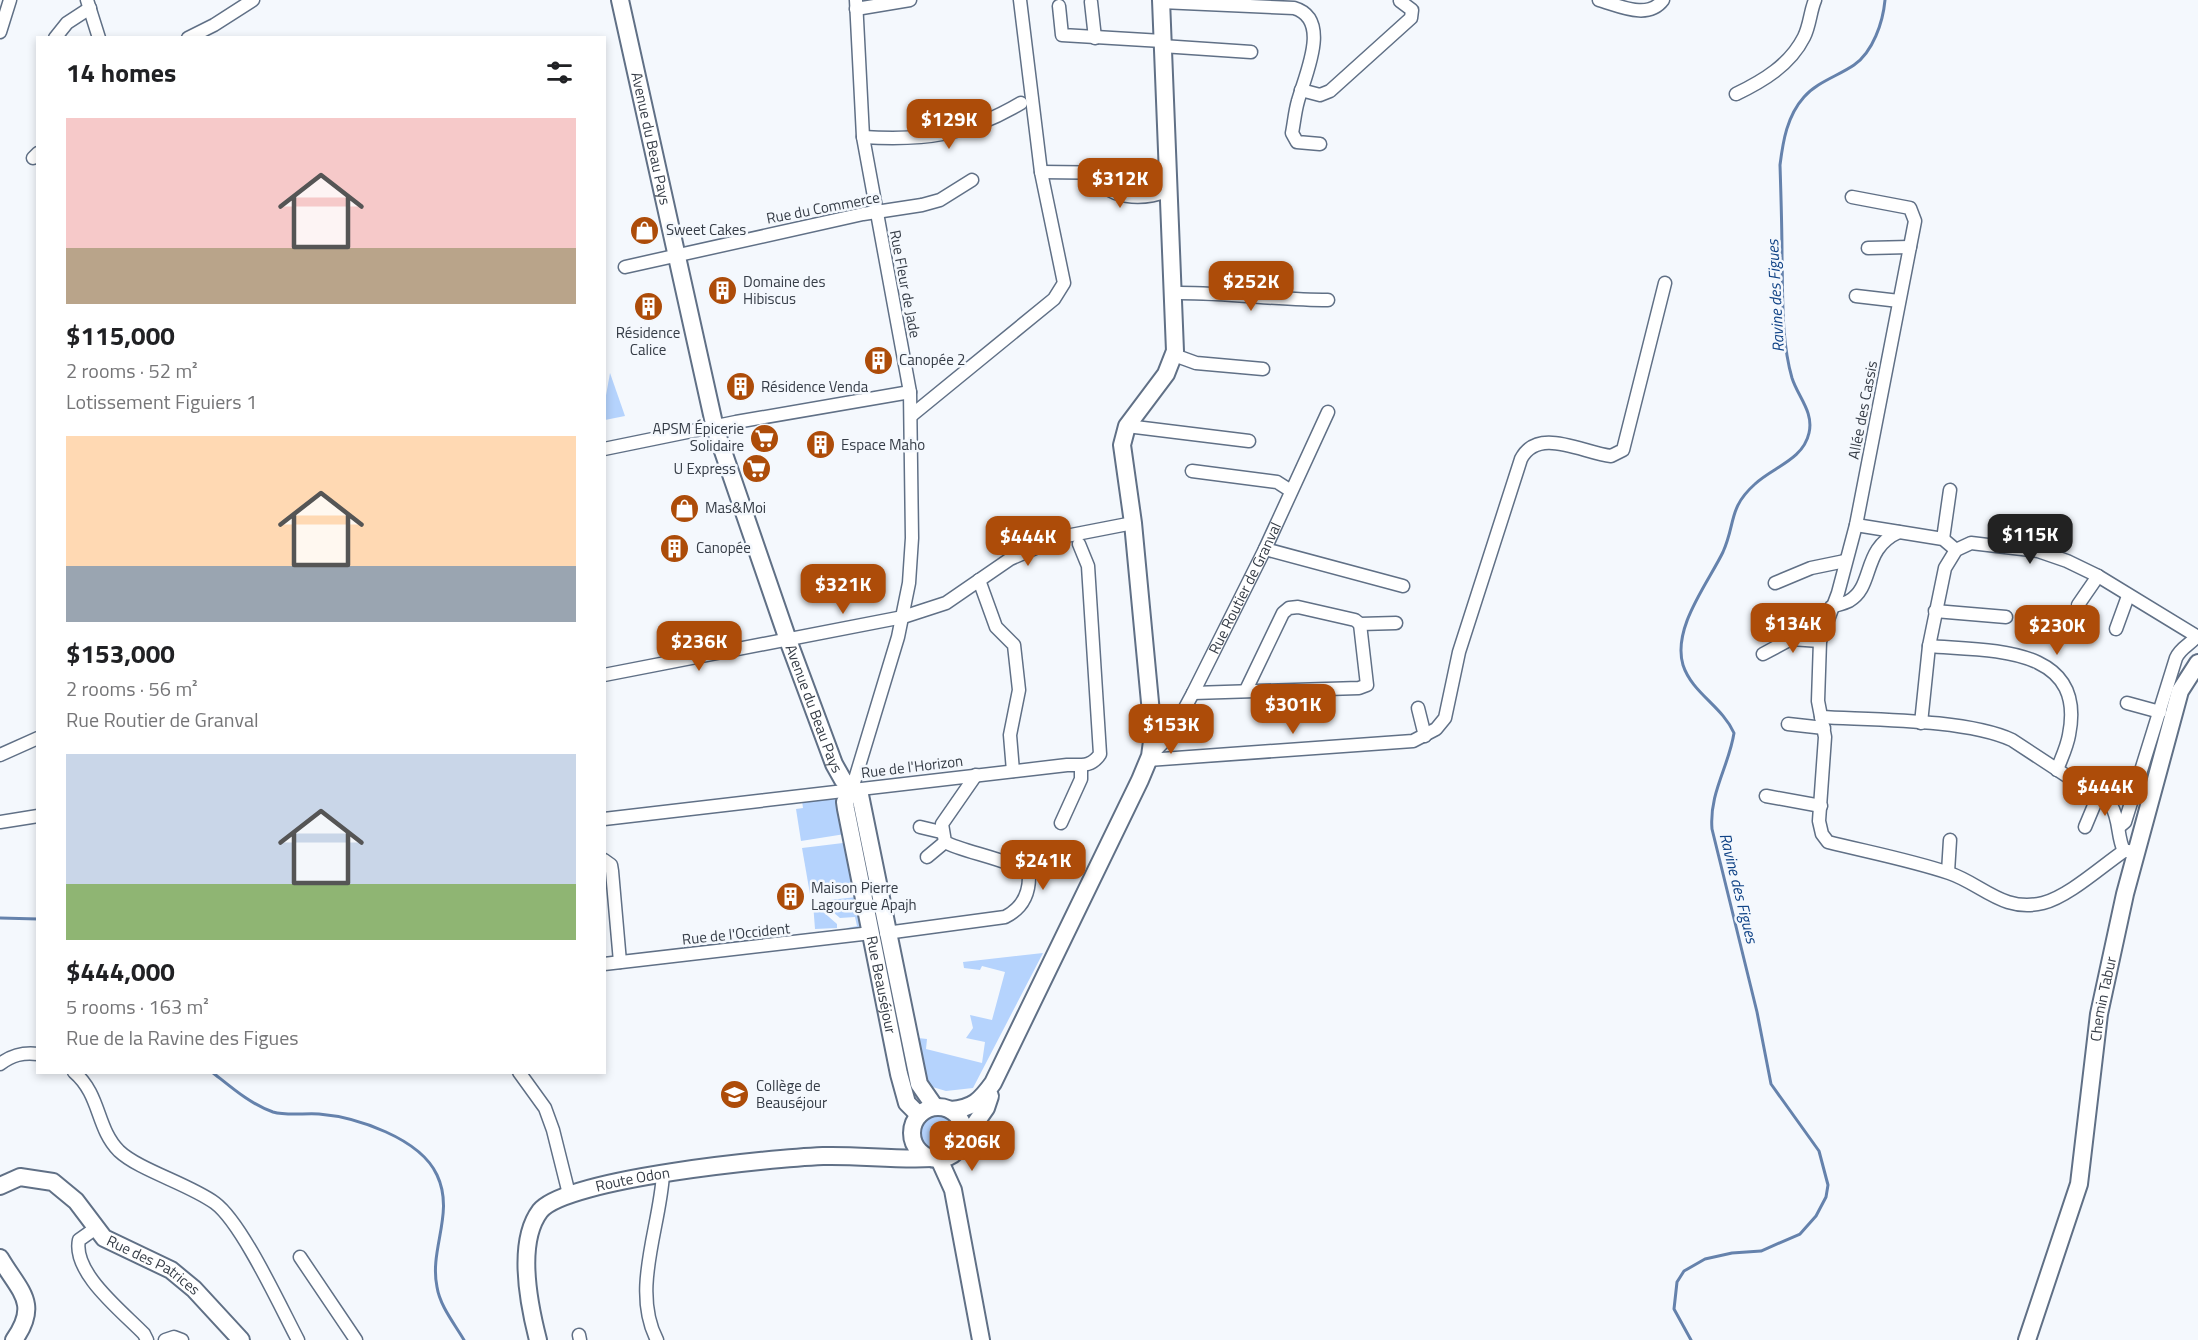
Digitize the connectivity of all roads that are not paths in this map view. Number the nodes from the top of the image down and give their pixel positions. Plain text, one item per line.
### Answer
1 (10, 0) edge
2 (253, 0) edge
3 (620, 0) edge
4 (910, 0) edge
5 (1020, 0) edge
6 (1599, 0) edge
7 (1663, 0) edge
8 (1815, 0) edge
9 (1161, 1) edge
10 (1400, 1) edge
11 (1091, 2) dead end
12 (89, 4) edge
13 (856, 5) edge
14 (1059, 6) dead end
15 (0, 32) edge
16 (57, 36) edge
17 (98, 36) edge
18 (191, 36) edge
19 (1095, 38) junction
20 (1162, 44) junction
21 (1251, 51) dead end
22 (1301, 90) junction
23 (1736, 94) dead end
24 (1021, 103) dead end
25 (863, 136) junction
26 (1320, 144) dead end
27 (1041, 172) junction
28 (1097, 173) junction
29 (972, 180) dead end
30 (1167, 185) junction
31 (1852, 197) dead end
32 (876, 212) junction
33 (1910, 247) junction
34 (1868, 248) dead end
35 (675, 254) junction
36 (625, 267) dead end
37 (1665, 283) dead end
38 (1173, 293) junction
39 (1856, 296) dead end
40 (1328, 300) dead end
41 (1899, 301) junction
42 (1174, 355) junction
43 (1263, 369) dead end
44 (910, 392) junction
45 (1328, 412) dead end
46 (912, 415) junction
47 (1127, 426) junction
48 (716, 428) junction
49 (1249, 441) dead end
50 (606, 449) edge
51 (1192, 471) dead end
52 (1950, 490) dead end
53 (1291, 491) junction
54 (1133, 523) junction
55 (1856, 525) junction
56 (1899, 532) junction
57 (1943, 539) junction
58 (1079, 544) dead end
59 (1265, 549) junction
60 (1956, 550) junction
61 (1845, 561) junction
62 (2098, 576) junction
63 (979, 580) junction
64 (1775, 583) dead end
65 (1403, 586) dead end
66 (2128, 596) junction
67 (2078, 605) dead end
68 (1831, 607) junction
69 (1935, 610) junction
70 (903, 617) junction
71 (2006, 617) dead end
72 (1396, 623) dead end
73 (1360, 624) junction
74 (2116, 629) dead end
75 (788, 640) junction
76 (1820, 641) junction
77 (2196, 642) edge
78 (1929, 646) junction
79 (1763, 654) dead end
80 (2198, 663) edge
81 (606, 675) edge
82 (1246, 690) junction
83 (1193, 693) junction
84 (2127, 703) dead end
85 (1418, 708) dead end
86 (2160, 712) junction
87 (1822, 722) junction
88 (1921, 723) junction
89 (1788, 724) dead end
90 (1425, 736) junction
91 (36, 739) edge
92 (0, 755) edge
93 (1149, 758) junction
94 (1081, 767) junction
95 (2057, 770) junction
96 (1014, 771) junction
97 (976, 775) junction
98 (852, 789) junction
99 (1766, 796) dead end
100 (2098, 796) junction
101 (1821, 806) junction
102 (36, 816) edge
103 (606, 819) edge
104 (0, 822) edge
105 (1061, 823) dead end
106 (920, 827) dead end
107 (2085, 827) dead end
108 (2119, 827) junction
109 (943, 837) junction
110 (1950, 840) dead end
111 (2130, 851) junction
112 (927, 857) dead end
113 (606, 861) edge
114 (1948, 872) junction
115 (610, 921) edge
116 (879, 933) junction
117 (620, 962) junction
118 (606, 964) edge
119 (36, 1054) edge
120 (0, 1064) edge
121 (76, 1074) edge
122 (520, 1074) edge
123 (993, 1083) junction
124 (943, 1109) junction
125 (916, 1123) junction
126 (961, 1145) junction
127 (864, 1156) junction
128 (935, 1158) junction
129 (663, 1174) junction
130 (0, 1186) edge
131 (953, 1190) junction
132 (569, 1194) junction
133 (96, 1228) junction
134 (300, 1257) dead end
135 (0, 1258) edge
136 (14, 1340) edge
137 (147, 1340) edge
138 (165, 1340) edge
139 (182, 1340) edge
140 (241, 1340) edge
141 (298, 1340) edge
142 (356, 1340) edge
143 (538, 1340) edge
144 (657, 1340) edge
145 (981, 1340) edge
146 (2027, 1340) edge

1 - 15 street
2 - 18 street
3 - 35 street, Avenue du Beau Pays
4 - 13 street, Rue Fleur de Jade
5 - 27 street
6 - 7 street
8 - 23 street
9 - 20 street, Rue Routier de Granval
9 - 22 street, Rue Routier de Granval
10 - 22 street
11 - 19 street
12 - 16 street
12 - 17 street
13 - 25 street, Rue Fleur de Jade
14 - 19 street
19 - 20 street
20 - 21 street
20 - 30 street, Rue Routier de Granval
22 - 26 street, Rue Routier de Granval
24 - 25 street
25 - 32 street, Rue Fleur de Jade
27 - 28 street
27 - 46 street
28 - 30 street
28 - 30 street
29 - 32 street, Rue du Commerce
30 - 38 street, Rue Routier de Granval
31 - 33 street, Allée des Cassis
32 - 35 street, Rue du Commerce
32 - 44 street, Rue Fleur de Jade
33 - 34 street
33 - 41 street, Allée des Cassis
35 - 36 street, Rue du Commerce
35 - 48 street, Avenue du Beau Pays
37 - 90 street
38 - 40 street
38 - 42 street, Rue Routier de Granval
39 - 41 street
41 - 55 street, Allée des Cassis
42 - 43 street
42 - 47 street, Rue Routier de Granval
44 - 46 street, Rue Fleur de Jade
44 - 48 street
45 - 53 street, Rue Routier de Granval
46 - 70 street, Rue Fleur de Jade
47 - 49 street
47 - 54 street, Rue Routier de Granval
48 - 50 street
48 - 75 street, Avenue du Beau Pays
51 - 53 street
52 - 57 street
53 - 59 street, Rue Routier de Granval
54 - 63 street
54 - 93 street, Rue Routier de Granval
55 - 56 street
55 - 61 street, Allée des Cassis
56 - 57 street
56 - 68 street
57 - 60 street
58 - 94 street
59 - 65 street
59 - 83 street, Rue Routier de Granval
60 - 62 street
60 - 69 street
61 - 64 street
61 - 68 street, Allée des Cassis
62 - 66 street
62 - 67 street
63 - 70 street
63 - 96 street
66 - 74 street
66 - 77 street
68 - 76 street, Allée des Cassis
69 - 71 street
69 - 78 street
70 - 75 street
70 - 98 street, Rue Fleur de Jade
72 - 73 street
73 - 82 street
73 - 82 street
75 - 81 street
75 - 98 street, Avenue du Beau Pays
76 - 79 street
76 - 87 street, Allée des Cassis
77 - 86 street
78 - 88 street
78 - 95 street
80 - 111 street, Chemin Tabur
82 - 83 street
83 - 93 street, Rue Routier de Granval
84 - 86 street
85 - 90 street
86 - 108 street
87 - 88 street
87 - 89 street
87 - 101 street, Allée des Cassis
88 - 95 street
90 - 93 street
91 - 92 street
93 - 123 street, Rue Routier de Granval
94 - 96 street, Rue de l'Horizon
94 - 105 street
95 - 100 street
96 - 97 street, Rue de l'Horizon
97 - 98 street, Rue de l'Horizon
97 - 109 street
98 - 103 street, Rue de l'Horizon
98 - 116 street, Rue Beauséjour
99 - 101 street
100 - 107 street
100 - 108 street
101 - 114 street, Allée des Cassis
102 - 104 street
106 - 109 street
108 - 111 street
109 - 112 street
109 - 116 street, Rue de l'Occident
110 - 114 street
111 - 114 street, Allée des Cassis
111 - 146 street, Chemin Tabur
113 - 115 street
115 - 117 street
116 - 117 street, Rue de l'Occident
116 - 124 street, Rue Beauséjour
116 - 125 street, Rue Beauséjour
117 - 118 street, Rue de l'Occident
119 - 120 street
121 - 141 street
122 - 132 street
123 - 124 street
123 - 126 street
124 - 125 street
124 - 126 street
125 - 127 street, Route Odon
125 - 128 street
126 - 128 street
126 - 131 street
127 - 128 street, Route Odon
127 - 129 street, Route Odon
128 - 131 street
129 - 132 street, Route Odon
129 - 144 street
130 - 133 street, Rue des Patrices
131 - 145 street
132 - 143 street, Route Odon
133 - 137 street
133 - 140 street, Rue des Patrices
134 - 142 street
135 - 136 street
138 - 139 street

